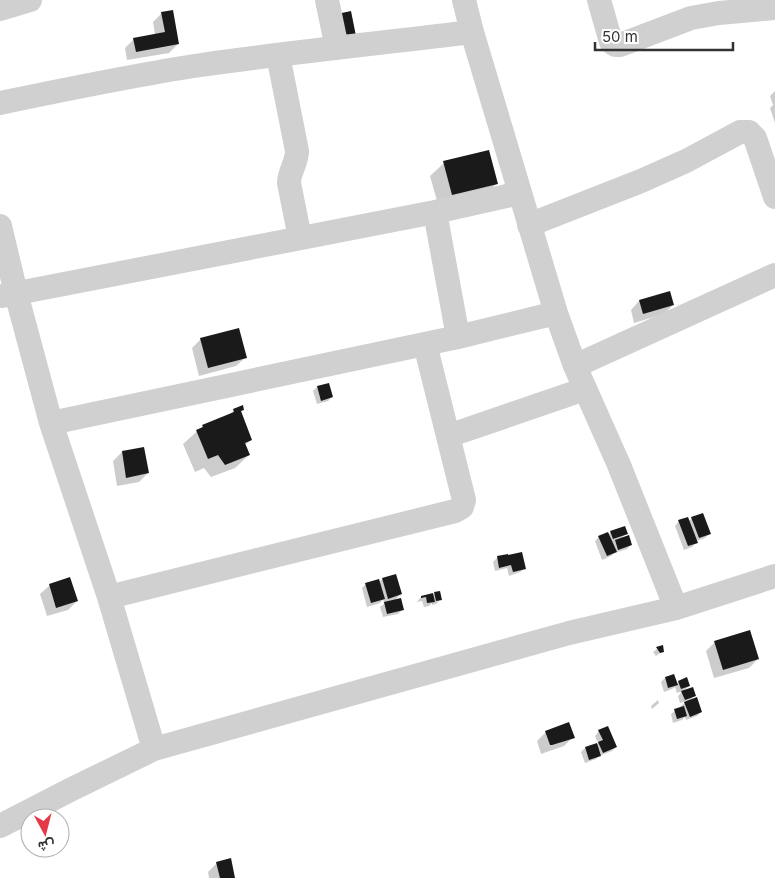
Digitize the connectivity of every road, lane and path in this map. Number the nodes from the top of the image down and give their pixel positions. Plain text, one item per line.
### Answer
1 (30, 0) edge
2 (327, 0) edge
3 (464, 0) edge
4 (599, 0) edge
5 (717, 6) edge
6 (775, 8) edge
7 (0, 9) edge
8 (472, 32) junction
9 (337, 48) junction
10 (278, 55) junction
11 (0, 103) edge
12 (520, 193) junction
13 (775, 197) edge
14 (435, 212) junction
15 (529, 225) junction
16 (0, 226) edge
17 (300, 238) junction
18 (775, 275) edge
19 (8, 295) edge
20 (556, 313) junction
21 (458, 337) junction
22 (424, 344) junction
23 (575, 366) junction
24 (585, 389) junction
25 (51, 423) junction
26 (448, 436) junction
27 (775, 576) edge
28 (109, 597) junction
29 (676, 608) junction
30 (154, 749) junction
31 (0, 826) edge

1 - 7 street
2 - 9 street
3 - 8 street
4 - 5 street
5 - 6 street
8 - 9 street
8 - 12 street
9 - 10 street
10 - 11 street
10 - 17 street
12 - 14 street
12 - 15 street
13 - 15 street
14 - 17 street
14 - 21 street
15 - 20 street
16 - 19 street
17 - 19 street
18 - 23 street
19 - 25 street
20 - 21 street
20 - 23 street
21 - 22 street
22 - 25 street
22 - 26 street
23 - 24 street
24 - 26 street
24 - 29 street
25 - 28 street
26 - 28 street
27 - 29 street
28 - 30 street
29 - 30 street
30 - 31 street

